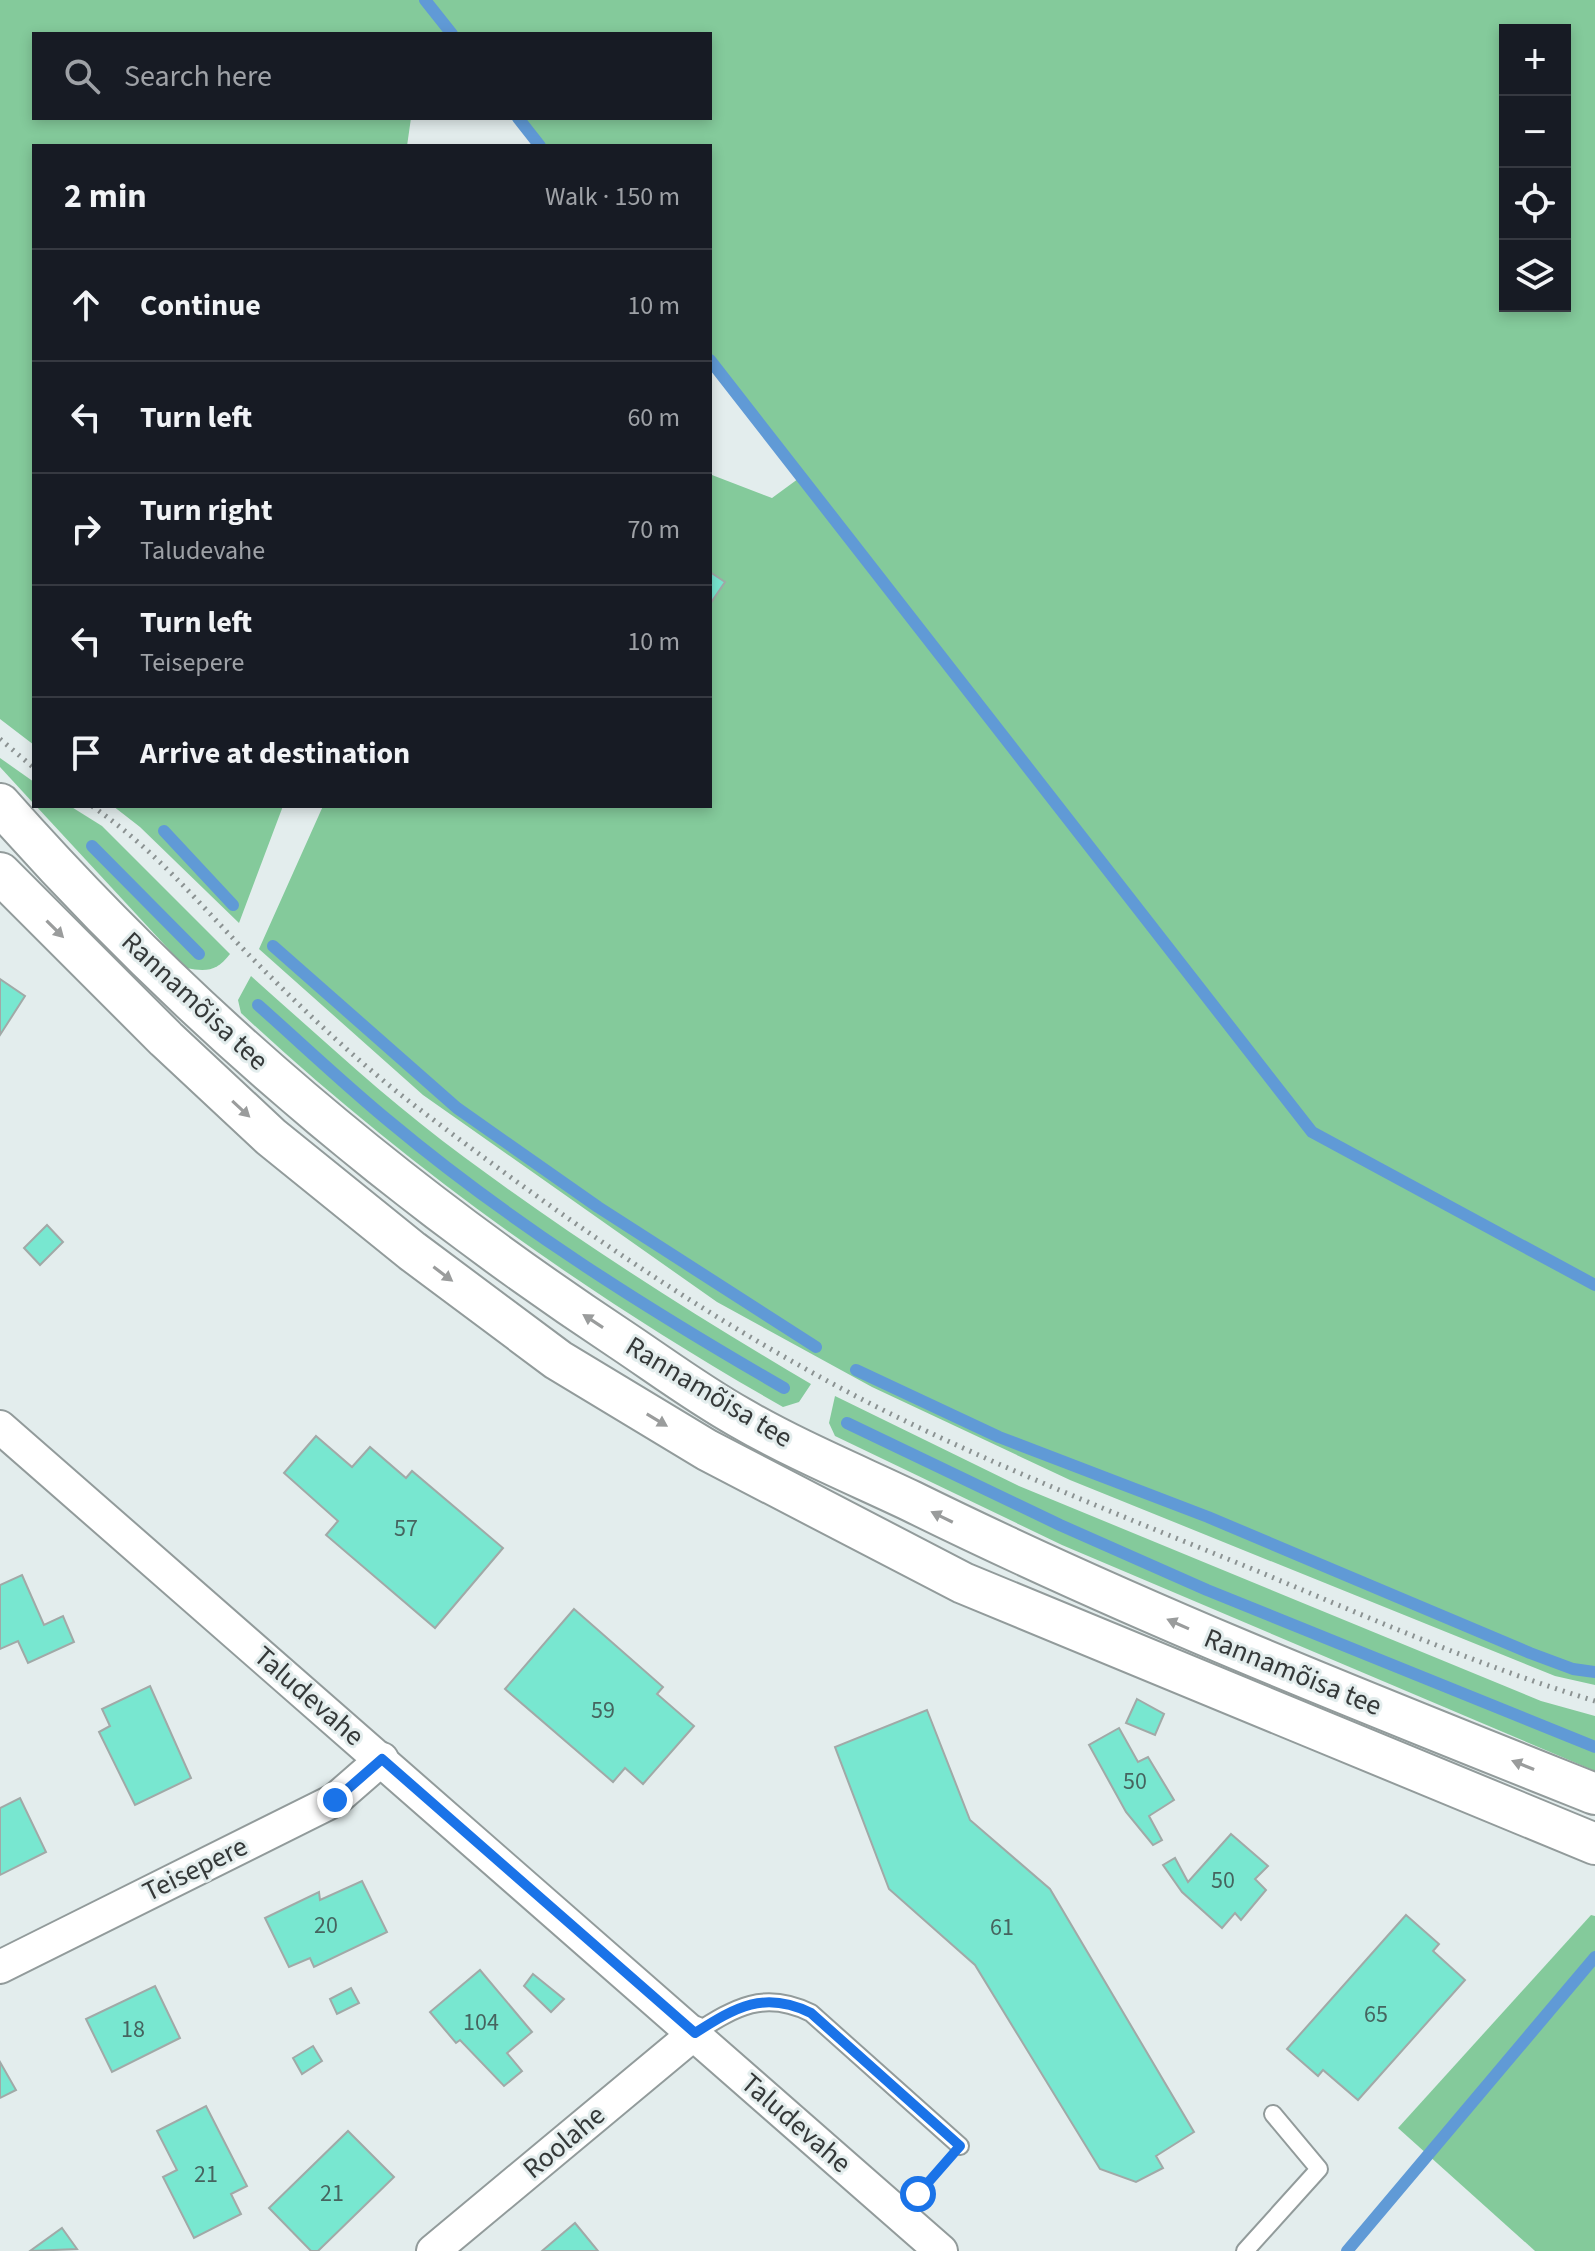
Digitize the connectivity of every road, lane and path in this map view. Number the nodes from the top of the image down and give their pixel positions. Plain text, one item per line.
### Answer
1 (0, 739) edge
2 (32, 766) edge
3 (0, 804) edge
4 (94, 808) edge
5 (0, 873) edge
6 (0, 1427) edge
7 (1595, 1701) edge
8 (382, 1759) junction
9 (1595, 1794) edge
10 (1595, 1844) edge
11 (0, 1967) edge
12 (695, 2033) junction
13 (1273, 2114) dead end
14 (960, 2146) joint
15 (918, 2194) dead end
16 (433, 2251) edge
17 (941, 2251) edge
18 (1245, 2251) edge

1 - 2 path
9 -> 3 street, Rannamõisa tee
4 - 7 path
5 -> 10 street, Rannamõisa tee
6 - 8 street, Taludevahe
8 - 11 street, Teisepere
8 - 12 street, Taludevahe
12 - 14 lane
12 - 16 street, Roolahe
12 - 17 street, Taludevahe
13 - 18 lane
14 - 15 path

